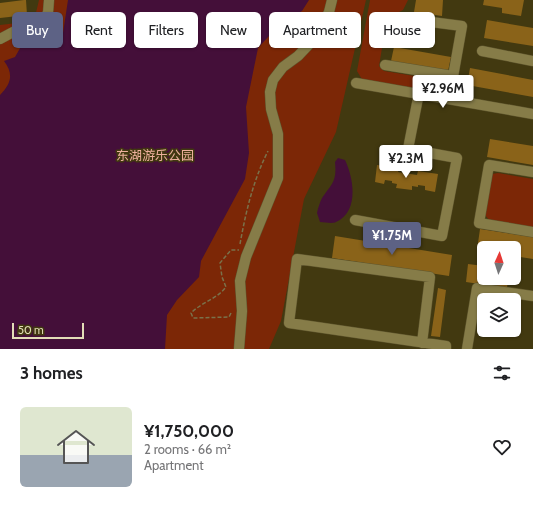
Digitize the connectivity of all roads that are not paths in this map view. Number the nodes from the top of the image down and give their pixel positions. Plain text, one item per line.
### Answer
1 (49, 0) edge
2 (332, 0) edge
3 (435, 22) edge
4 (0, 39) edge
5 (482, 51) dead end
6 (533, 60) edge
7 (385, 65) dead end
8 (453, 76) junction
9 (356, 83) dead end
10 (419, 94) junction
11 (449, 99) junction
12 (533, 114) edge
13 (533, 172) edge
14 (356, 220) dead end
15 (533, 232) edge
16 (533, 296) edge
17 (422, 343) junction
18 (446, 348) edge
19 (239, 349) edge
20 (467, 349) edge

1 - 4 street
2 - 19 street
3 - 8 street
5 - 6 street
7 - 8 street
8 - 11 street
9 - 10 street
10 - 11 street
10 - 14 street
11 - 12 street
13 - 15 street
16 - 20 street
17 - 17 street
17 - 18 street

